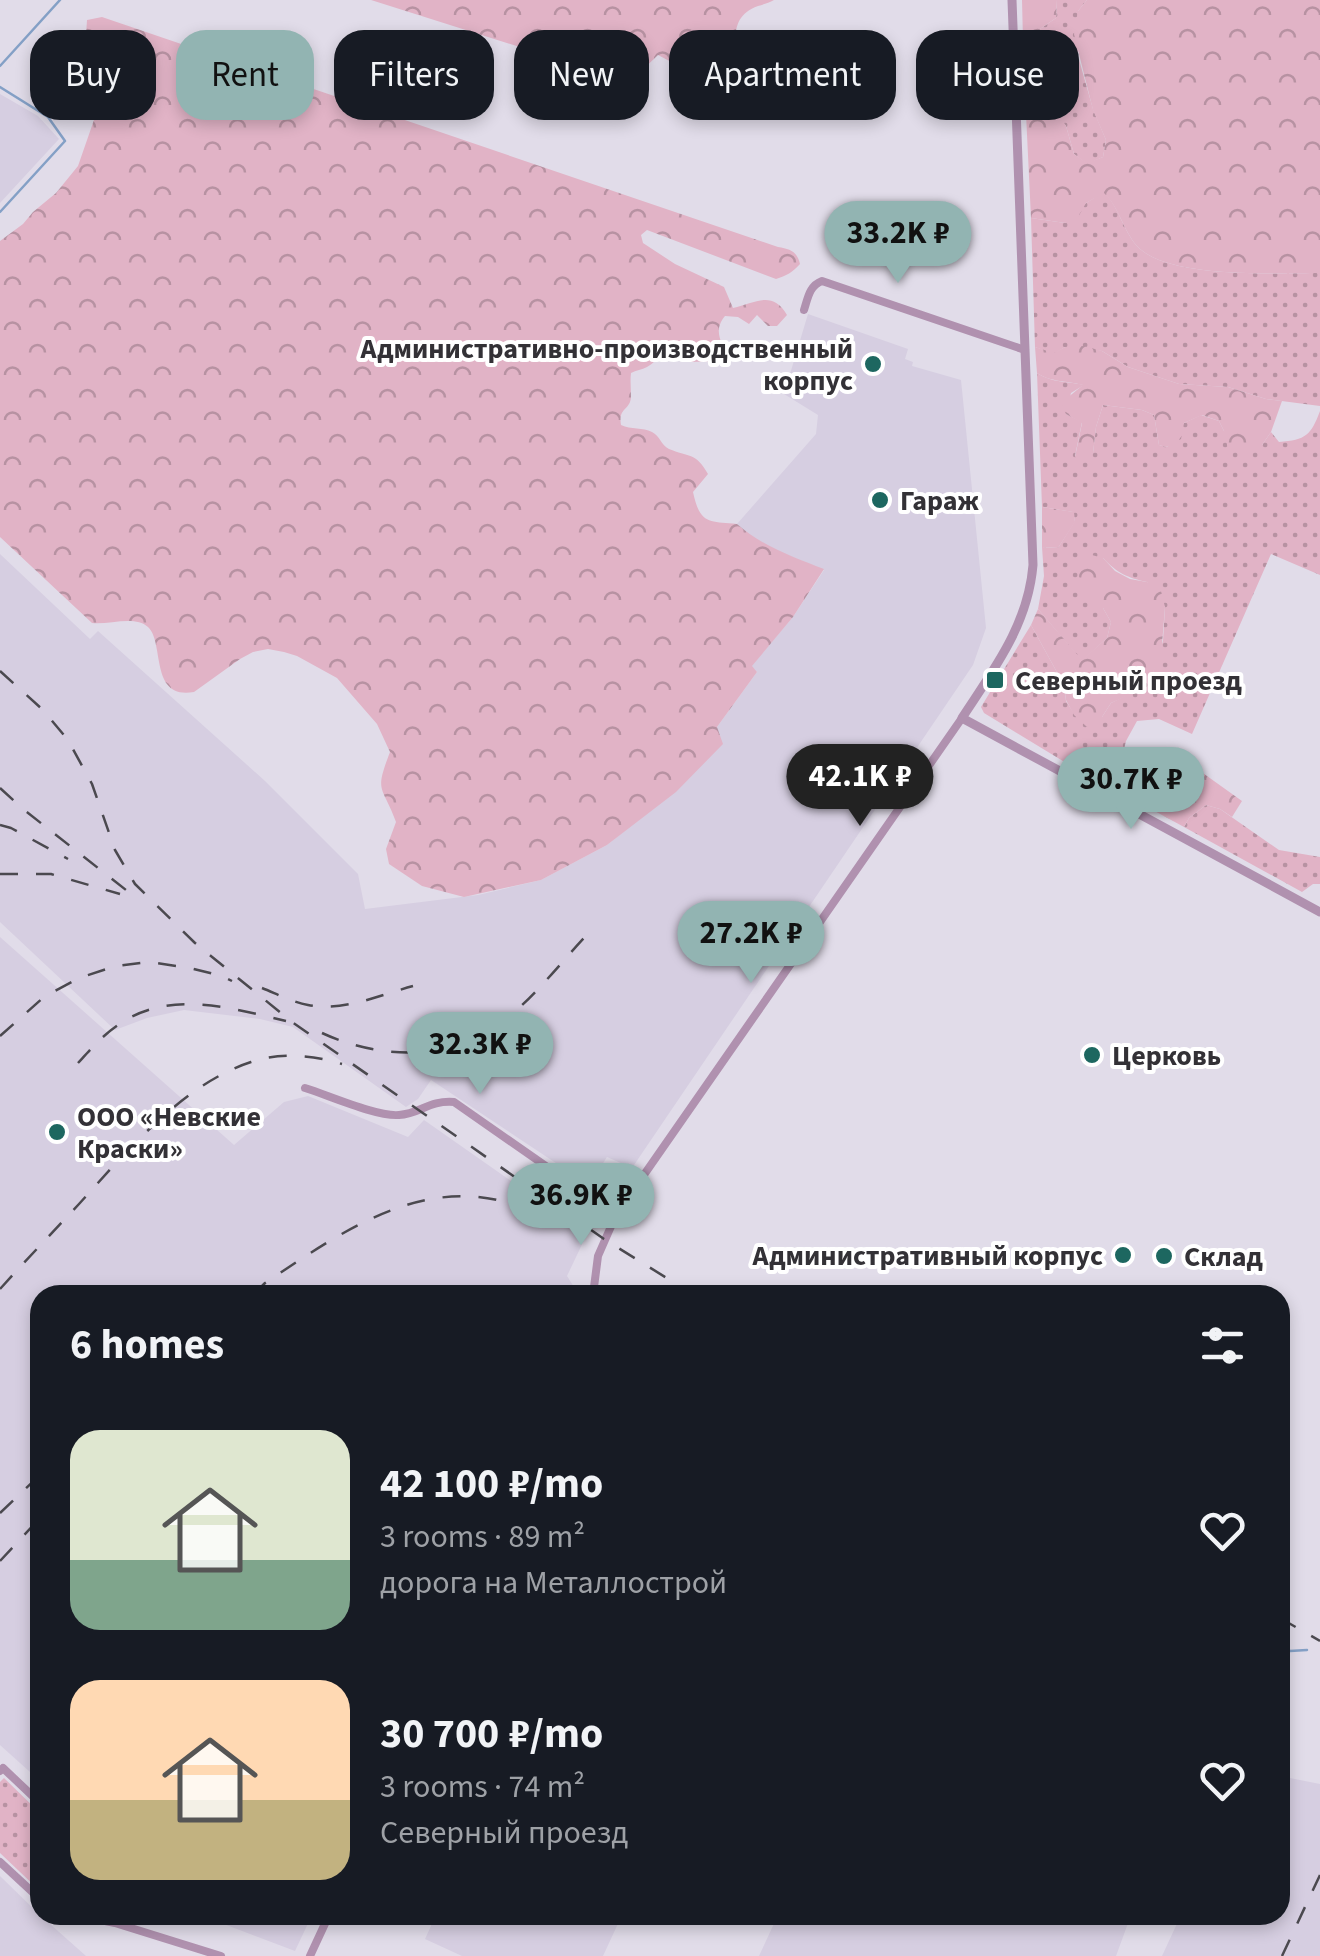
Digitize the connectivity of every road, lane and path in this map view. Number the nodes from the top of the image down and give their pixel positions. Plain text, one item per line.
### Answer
1 (1012, 0) edge
2 (804, 310) dead end
3 (1025, 350) junction
4 (962, 718) junction
5 (1320, 912) edge
6 (305, 1088) dead end
7 (616, 1215) junction
8 (594, 1285) edge
9 (0, 1772) edge
10 (30, 1794) edge
11 (0, 1862) edge
12 (30, 1890) edge
13 (131, 1925) edge
14 (324, 1925) edge
15 (221, 1956) edge
16 (310, 1956) edge

1 - 3 street
2 - 3 street
3 - 4 street
4 - 5 street
4 - 7 street
6 - 7 street
7 - 8 street
9 - 10 street
11 - 12 street
13 - 15 street
14 - 16 street

